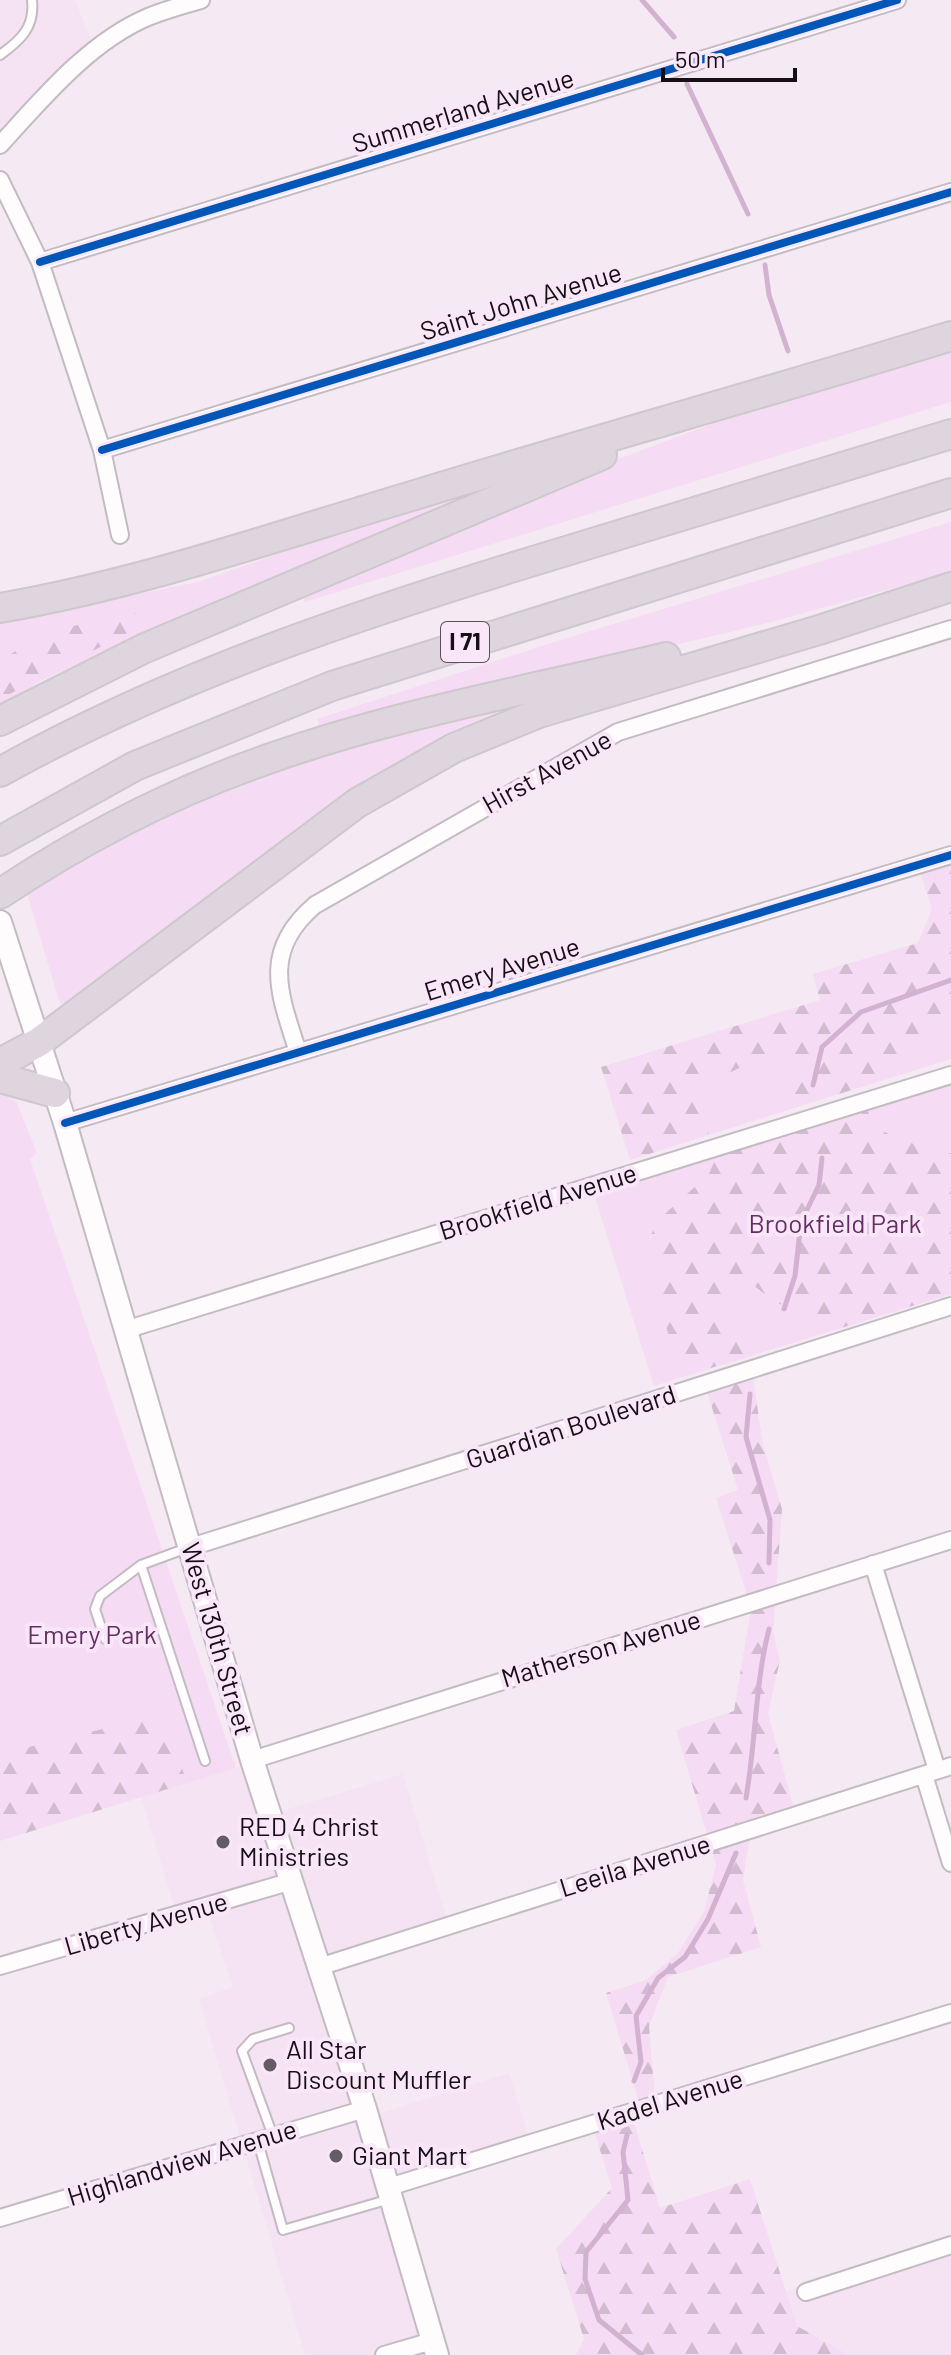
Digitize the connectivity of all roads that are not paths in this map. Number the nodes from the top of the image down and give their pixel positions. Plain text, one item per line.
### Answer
1 (32, 0) edge
2 (201, 0) edge
3 (897, 0) edge
4 (0, 55) edge
5 (0, 145) edge
6 (0, 180) edge
7 (951, 192) edge
8 (40, 262) junction
9 (951, 336) edge
10 (702, 412) junction
11 (951, 434) edge
12 (102, 450) junction
13 (951, 493) edge
14 (120, 535) dead end
15 (947, 588) edge
16 (0, 608) edge
17 (951, 629) edge
18 (0, 721) edge
19 (0, 772) edge
20 (0, 841) edge
21 (951, 855) edge
22 (0, 894) edge
23 (0, 922) edge
24 (39, 1042) junction
25 (298, 1052) junction
26 (0, 1063) edge
27 (951, 1075) edge
28 (0, 1078) edge
29 (55, 1093) junction
30 (65, 1123) junction
31 (951, 1306) edge
32 (125, 1330) junction
33 (951, 1540) edge
34 (191, 1547) junction
35 (873, 1564) junction
36 (141, 1565) junction
37 (105, 1639) dead end
38 (252, 1760) junction
39 (205, 1761) dead end
40 (937, 1770) edge
41 (951, 1863) edge
42 (292, 1881) junction
43 (0, 1966) edge
44 (319, 1967) junction
45 (951, 2013) edge
46 (289, 2028) dead end
47 (365, 2109) junction
48 (266, 2139) junction
49 (390, 2193) junction
50 (0, 2218) edge
51 (951, 2245) edge
52 (806, 2292) dead end
53 (435, 2348) edge
54 (384, 2355) edge

1 - 4 lane
2 - 5 street
3 - 8 street, Summerland Avenue
6 - 8 street
7 - 12 street, Saint John Avenue
8 - 12 street
9 - 10 highway
10 - 16 highway
10 - 18 highway
11 - 19 highway, I 71
12 - 14 street
13 - 20 highway, I 71
15 - 22 highway
15 - 24 highway
17 - 25 street, Hirst Avenue
21 - 25 street, Emery Avenue
23 - 24 main road, West 130th Street
24 - 26 highway
24 - 29 main road, West 130th Street
25 - 30 street, Emery Avenue
27 - 32 street, Brookfield Avenue
28 - 29 highway
29 - 30 main road, West 130th Street
30 - 32 main road, West 130th Street
31 - 34 street, Guardian Boulevard
32 - 34 main road, West 130th Street
33 - 35 street, Matherson Avenue
34 - 36 lane
34 - 38 main road, West 130th Street
35 - 38 street, Matherson Avenue
35 - 40 street
36 - 37 lane
36 - 39 lane
38 - 42 main road, West 130th Street
40 - 41 street
40 - 44 street, Leeila Avenue
42 - 43 street, Liberty Avenue
42 - 44 main road, West 130th Street
44 - 47 main road, West 130th Street
45 - 49 street, Kadel Avenue
46 - 48 lane
47 - 48 street, Highlandview Avenue
47 - 49 main road, West 130th Street
48 - 49 lane
48 - 50 street, Highlandview Avenue
49 - 53 main road, West 130th Street
51 - 52 street
53 - 54 street

